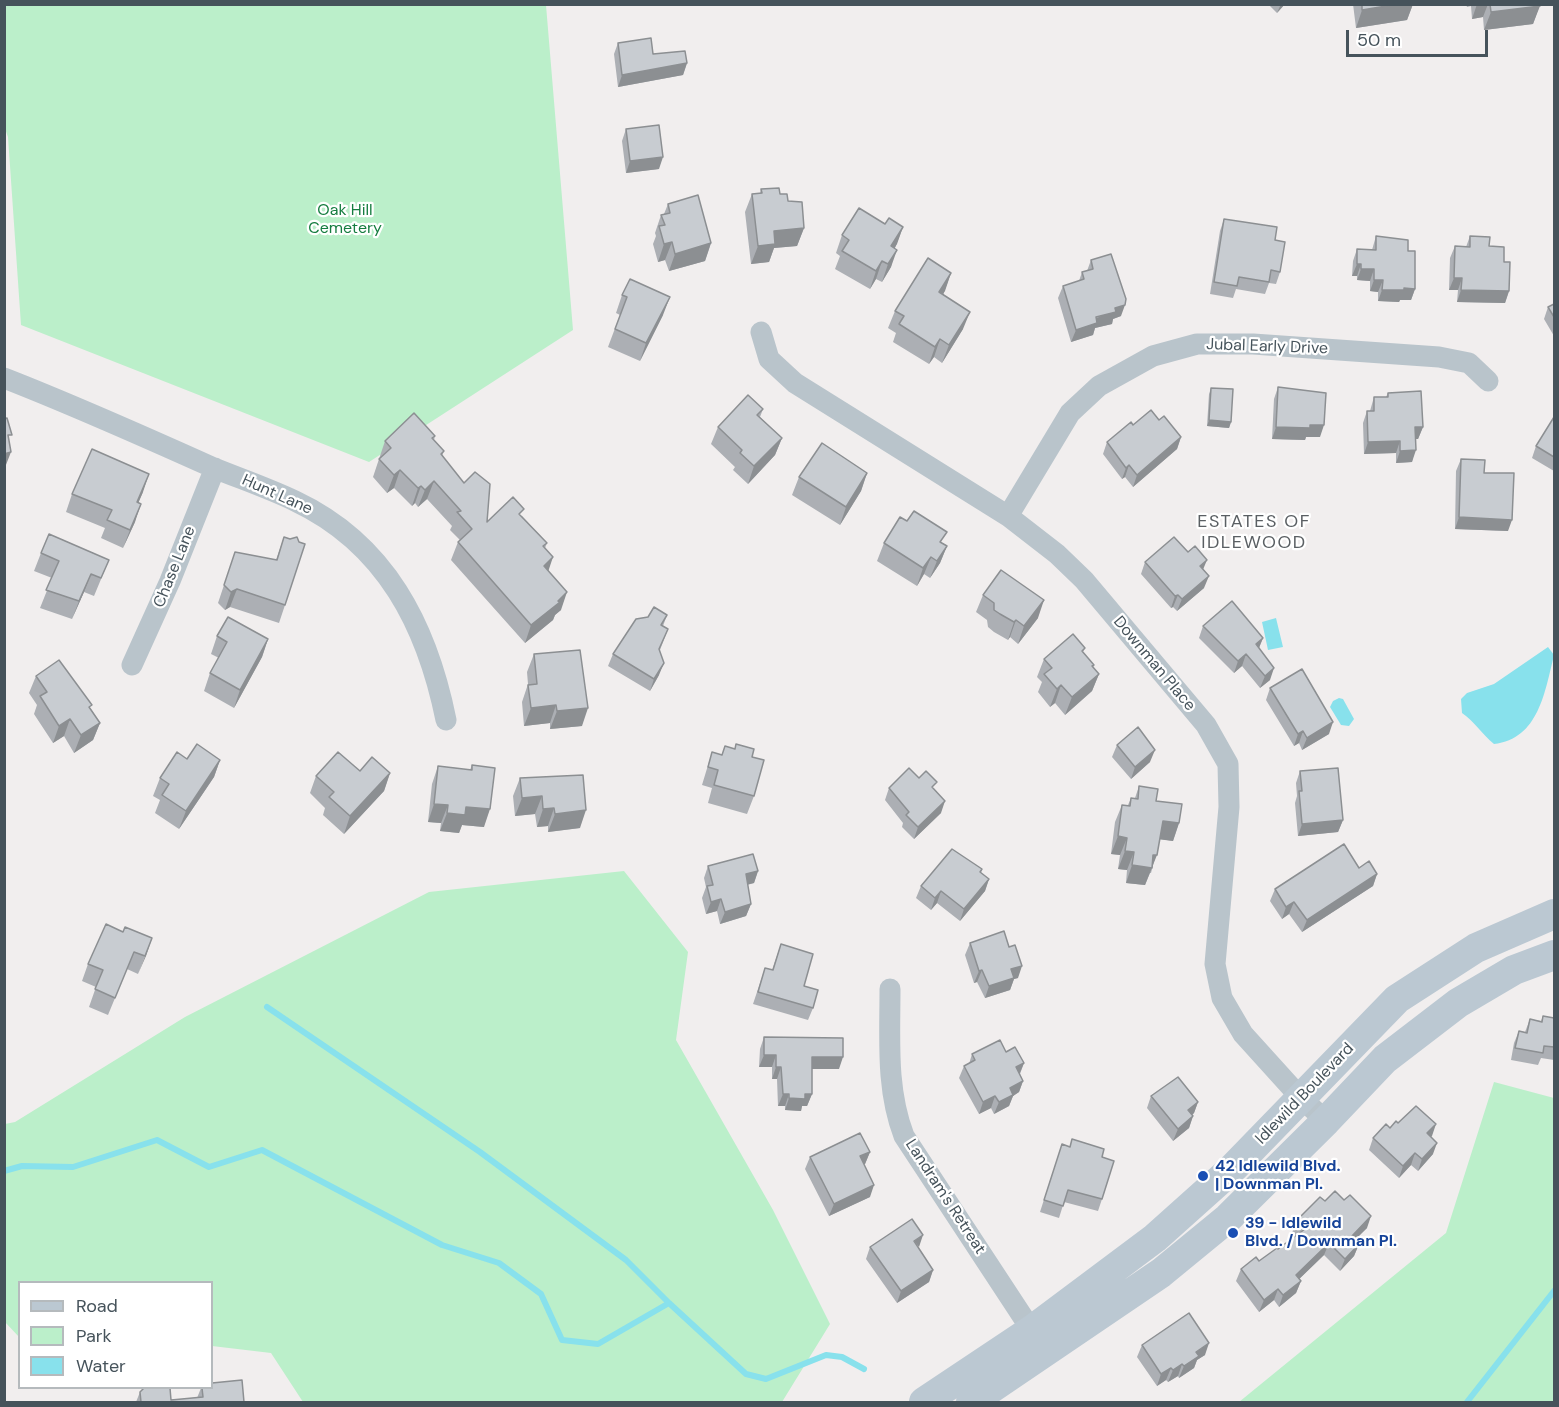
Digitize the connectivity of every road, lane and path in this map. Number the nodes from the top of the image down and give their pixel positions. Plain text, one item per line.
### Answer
1 (761, 332) dead end
2 (4, 378) edge
3 (1488, 381) dead end
4 (215, 468) junction
5 (1008, 516) junction
6 (132, 666) dead end
7 (446, 720) dead end
8 (1554, 914) edge
9 (1554, 956) edge
10 (890, 990) dead end
11 (1300, 1097) junction
12 (1326, 1121) junction
13 (1039, 1341) junction
14 (924, 1402) edge
15 (971, 1402) edge

1 - 5 street, Downman Place
2 - 4 street, Hunt Lane
3 - 5 street, Jubal Early Drive
4 - 6 street, Chase Lane
4 - 7 street, Hunt Lane
5 - 11 street, Downman Place
8 - 11 street, Idlewild Boulevard
9 - 12 street, Idlewild Boulevard
10 - 13 street, Landram's Retreat
11 - 12 street, Downman Place
11 - 13 street, Idlewild Boulevard
12 - 13 street, Idlewild Boulevard
13 - 14 street, Idlewild Boulevard
13 - 15 street, Idlewild Boulevard

